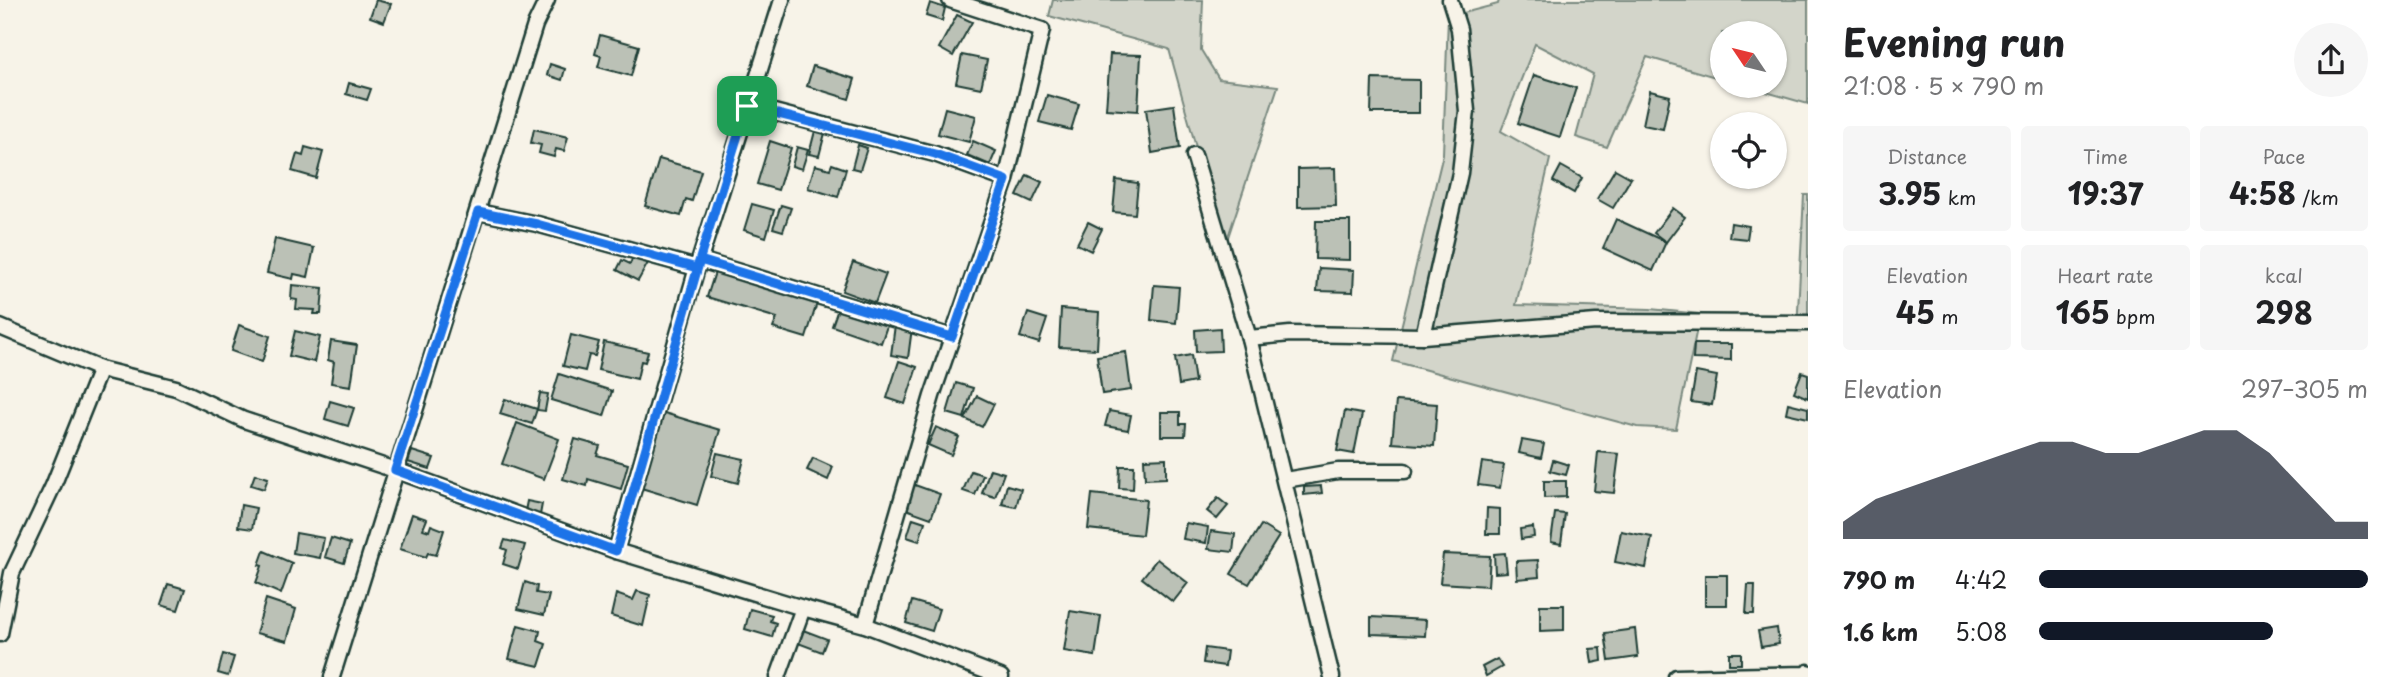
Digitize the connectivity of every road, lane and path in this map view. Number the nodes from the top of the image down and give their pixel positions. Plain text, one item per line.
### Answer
1 (547, 0) edge
2 (782, 0) edge
3 (950, 0) edge
4 (1450, 0) edge
5 (747, 106) junction
6 (1194, 155) dead end
7 (1006, 180) junction
8 (478, 212) junction
9 (699, 264) junction
10 (1808, 323) edge
11 (0, 327) edge
12 (1423, 336) junction
13 (952, 337) junction
14 (1249, 338) junction
15 (100, 369) junction
16 (395, 470) junction
17 (1405, 471) dead end
18 (1285, 480) junction
19 (616, 551) junction
20 (803, 608) junction
21 (865, 625) junction
22 (0, 634) edge
23 (1808, 672) edge
24 (332, 677) edge
25 (778, 677) edge
26 (1001, 677) edge
27 (1332, 677) edge
28 (1676, 677) edge

1 - 8 street
2 - 5 street
3 - 7 street
4 - 12 street
5 - 7 street
5 - 9 street
6 - 14 street
7 - 13 street
8 - 9 street
8 - 16 street
9 - 13 street
9 - 19 street
10 - 12 street
11 - 15 street
12 - 14 street
13 - 21 street
14 - 18 street
15 - 16 street
15 - 22 street
16 - 19 street
16 - 24 street
17 - 18 street
18 - 27 street
19 - 20 street
20 - 21 street
20 - 25 street
21 - 26 street
23 - 28 street

